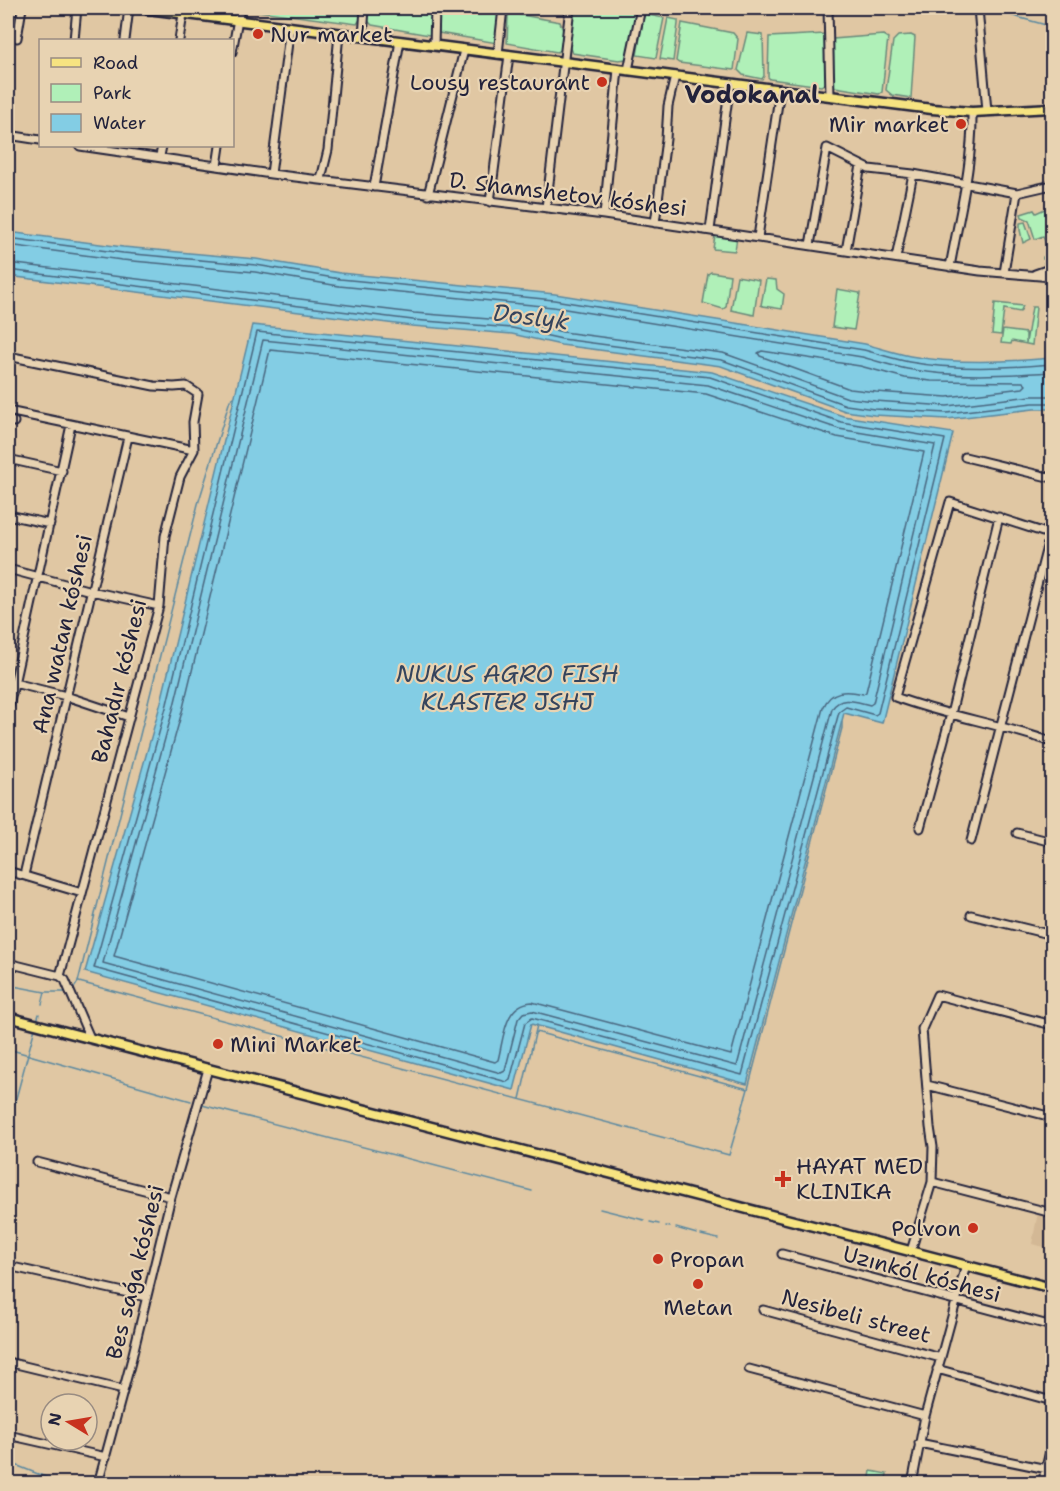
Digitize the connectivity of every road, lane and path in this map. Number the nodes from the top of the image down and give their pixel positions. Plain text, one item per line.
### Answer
1 (22, 8) edge
2 (77, 8) edge
3 (129, 8) edge
4 (140, 8) edge
5 (240, 8) edge
6 (365, 8) edge
7 (435, 8) edge
8 (503, 8) edge
9 (570, 8) edge
10 (641, 8) edge
11 (828, 8) edge
12 (978, 8) edge
13 (167, 9) edge
14 (183, 14) junction
15 (237, 21) junction
16 (290, 27) junction
17 (339, 34) junction
18 (363, 37) junction
19 (16, 38) dead end
20 (74, 39) edge
21 (125, 39) edge
22 (179, 39) edge
23 (234, 40) edge
24 (400, 41) junction
25 (434, 46) junction
26 (464, 50) junction
27 (498, 54) junction
28 (509, 55) junction
29 (563, 62) junction
30 (618, 69) junction
31 (628, 70) junction
32 (675, 76) junction
33 (730, 83) junction
34 (780, 90) junction
35 (830, 96) junction
36 (1053, 108) edge
37 (987, 111) junction
38 (972, 112) junction
39 (8, 135) edge
40 (39, 140) edge
41 (109, 147) edge
42 (162, 147) edge
43 (220, 147) edge
44 (160, 156) junction
45 (861, 165) junction
46 (217, 166) junction
47 (271, 174) junction
48 (912, 174) junction
49 (321, 179) junction
50 (966, 183) junction
51 (1053, 185) edge
52 (374, 186) junction
53 (1017, 193) junction
54 (428, 195) junction
55 (490, 202) junction
56 (546, 208) junction
57 (603, 215) junction
58 (656, 223) junction
59 (710, 230) junction
60 (758, 237) junction
61 (810, 245) junction
62 (846, 251) junction
63 (896, 258) junction
64 (950, 267) junction
65 (1053, 268) edge
66 (1004, 273) junction
67 (1031, 276) junction
68 (1053, 277) edge
69 (8, 356) edge
70 (8, 411) edge
71 (71, 425) junction
72 (128, 437) junction
73 (194, 450) junction
74 (965, 457) dead end
75 (8, 459) edge
76 (62, 471) junction
77 (1053, 478) edge
78 (8, 515) edge
79 (999, 517) junction
80 (50, 524) junction
81 (1052, 535) edge
82 (8, 569) edge
83 (38, 576) junction
84 (91, 591) junction
85 (159, 606) junction
86 (14, 683) junction
87 (66, 696) junction
88 (8, 711) edge
89 (951, 714) junction
90 (129, 717) junction
91 (1001, 726) junction
92 (1052, 742) edge
93 (920, 828) dead end
94 (1017, 833) dead end
95 (971, 841) dead end
96 (1053, 842) edge
97 (8, 871) edge
98 (24, 875) junction
99 (82, 893) junction
100 (971, 915) dead end
101 (1053, 936) edge
102 (8, 963) edge
103 (60, 976) junction
104 (12, 1019) edge
105 (1053, 1025) edge
106 (90, 1038) junction
107 (208, 1069) junction
108 (927, 1085) junction
109 (1053, 1117) edge
110 (37, 1162) dead end
111 (932, 1182) junction
112 (171, 1197) junction
113 (1053, 1213) edge
114 (911, 1251) junction
115 (782, 1254) dead end
116 (8, 1266) edge
117 (966, 1266) junction
118 (1053, 1288) edge
119 (146, 1297) junction
120 (956, 1302) junction
121 (763, 1310) dead end
122 (1053, 1326) edge
123 (940, 1358) junction
124 (8, 1362) edge
125 (749, 1369) dead end
126 (938, 1369) junction
127 (123, 1390) junction
128 (1053, 1401) edge
129 (926, 1416) junction
130 (8, 1435) edge
131 (920, 1443) junction
132 (1053, 1443) edge
133 (106, 1457) junction
134 (1049, 1469) edge
135 (98, 1484) edge
136 (912, 1484) edge
137 (1042, 1484) edge

1 - 19 street
2 - 20 street
3 - 21 street
4 - 13 main road
5 - 15 street
6 - 18 street
7 - 25 street
8 - 27 street
9 - 29 street
10 - 31 street
11 - 35 street
12 - 37 street
13 - 14 main road
14 - 15 main road
14 - 22 street
15 - 16 main road
15 - 23 street
16 - 17 main road
16 - 47 street
17 - 18 main road
17 - 49 street
18 - 24 main road
24 - 25 main road
24 - 52 street
25 - 26 main road
26 - 27 main road
26 - 54 street
27 - 28 main road
28 - 29 main road
28 - 55 street
29 - 30 main road
29 - 56 street
30 - 31 main road
30 - 57 street
31 - 32 main road
32 - 33 main road
32 - 58 street
33 - 34 main road
33 - 59 street
34 - 35 main road
34 - 60 street
35 - 38 main road
36 - 37 main road
37 - 38 main road
38 - 50 street
39 - 40 street
41 - 44 street, D. Shamshetov kóshesi
42 - 44 street
43 - 46 street
44 - 46 street, D. Shamshetov kóshesi
45 - 48 street
45 - 61 street
45 - 62 street
46 - 47 street, D. Shamshetov kóshesi
47 - 49 street, D. Shamshetov kóshesi
48 - 50 street
48 - 63 street
49 - 52 street, D. Shamshetov kóshesi
50 - 53 street
50 - 64 street
51 - 53 street
52 - 54 street, D. Shamshetov kóshesi
53 - 66 street
54 - 55 street, D. Shamshetov kóshesi
55 - 56 street, D. Shamshetov kóshesi
56 - 57 street, D. Shamshetov kóshesi
57 - 58 street, D. Shamshetov kóshesi
58 - 59 street, D. Shamshetov kóshesi
59 - 60 street, D. Shamshetov kóshesi
60 - 61 street, D. Shamshetov kóshesi
61 - 62 street, D. Shamshetov kóshesi
62 - 63 street, D. Shamshetov kóshesi
63 - 64 street, D. Shamshetov kóshesi
64 - 66 street, D. Shamshetov kóshesi
65 - 67 street
66 - 67 street, D. Shamshetov kóshesi
67 - 68 street, D. Shamshetov kóshesi
69 - 73 street, Bahadır kóshesi
70 - 71 street
71 - 72 street
71 - 76 street
72 - 73 street
72 - 84 street, Ana watan kóshesi
73 - 85 street, Bahadır kóshesi
74 - 77 street
75 - 76 street
76 - 80 street
78 - 80 street
79 - 81 street
79 - 89 street
79 - 89 street
80 - 83 street
81 - 91 street
82 - 83 street
83 - 84 street
83 - 86 street
84 - 85 street
84 - 87 street, Ana watan kóshesi
85 - 90 street, Bahadır kóshesi
86 - 87 street
86 - 88 street
87 - 90 street
87 - 98 street, Ana watan kóshesi
89 - 91 street
89 - 93 street
90 - 99 street, Bahadır kóshesi
91 - 92 street
91 - 95 street
94 - 96 street
97 - 98 street
98 - 99 street
99 - 103 street, Bahadır kóshesi
100 - 101 street
102 - 103 street
103 - 106 street
104 - 106 main road
105 - 108 street
106 - 107 main road
107 - 112 street, Bes saǵa kóshesi
107 - 114 main road
108 - 109 street
108 - 111 street
110 - 112 street
111 - 113 street
111 - 114 street
112 - 119 street, Bes saǵa kóshesi
114 - 117 main road
115 - 120 street, Uzınkól kóshesi
116 - 119 street
117 - 118 main road
117 - 120 street
119 - 127 street, Bes saǵa kóshesi
120 - 122 street, Uzınkól kóshesi
120 - 123 street
121 - 123 street, Nesibeli street
123 - 126 street
124 - 127 street
125 - 129 street
126 - 128 street
126 - 129 street
127 - 133 street, Bes saǵa kóshesi
129 - 131 street
130 - 133 street
131 - 134 street
131 - 136 street
132 - 134 street
133 - 135 street, Bes saǵa kóshesi
134 - 137 street

